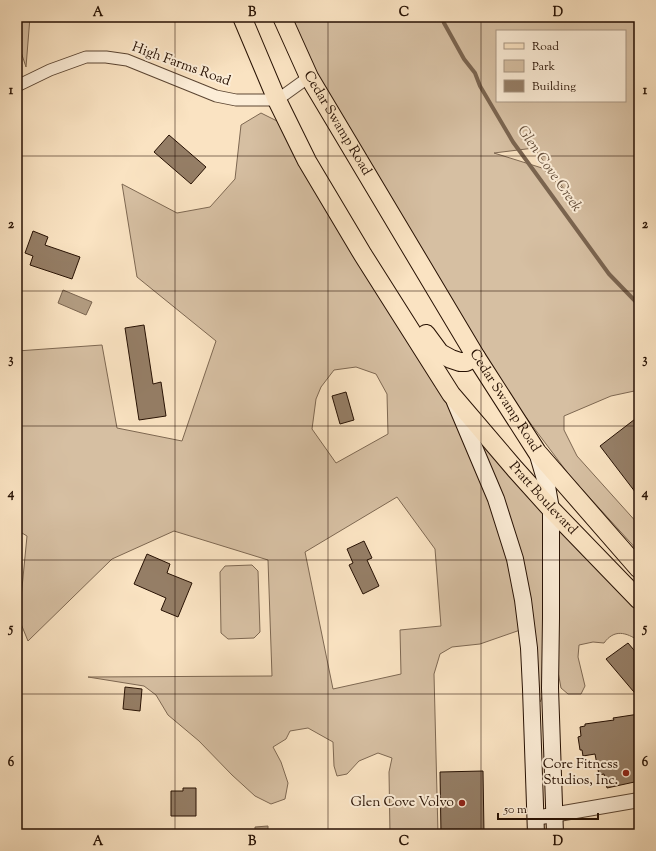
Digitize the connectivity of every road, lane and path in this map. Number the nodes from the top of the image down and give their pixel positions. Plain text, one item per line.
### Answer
1 (242, 17) edge
2 (282, 17) edge
3 (309, 77) junction
4 (17, 86) edge
5 (277, 100) junction
6 (353, 238) junction
7 (476, 357) junction
8 (451, 394) junction
9 (537, 452) junction
10 (550, 510) junction
11 (639, 569) edge
12 (639, 600) edge
13 (532, 715) junction
14 (553, 798) junction
15 (639, 800) edge
16 (554, 815) junction
17 (535, 826) edge
18 (555, 834) edge

1 - 5 main road
2 - 3 main road, Cedar Swamp Road
3 - 5 street
3 - 7 main road, Cedar Swamp Road
4 - 5 street, High Farms Road
5 - 6 main road
6 - 7 main road
6 - 8 main road
7 - 9 main road, Cedar Swamp Road
8 - 10 main road, Pratt Boulevard
8 - 13 main road
9 - 10 main road, Cedar Swamp Road
9 - 11 main road, Pratt Boulevard
10 - 12 main road, Pratt Boulevard
10 - 14 main road, Cedar Swamp Road
13 - 14 main road
13 - 17 main road
14 - 16 main road, Cedar Swamp Road
15 - 16 street
16 - 17 street
16 - 18 main road, Cedar Swamp Road

